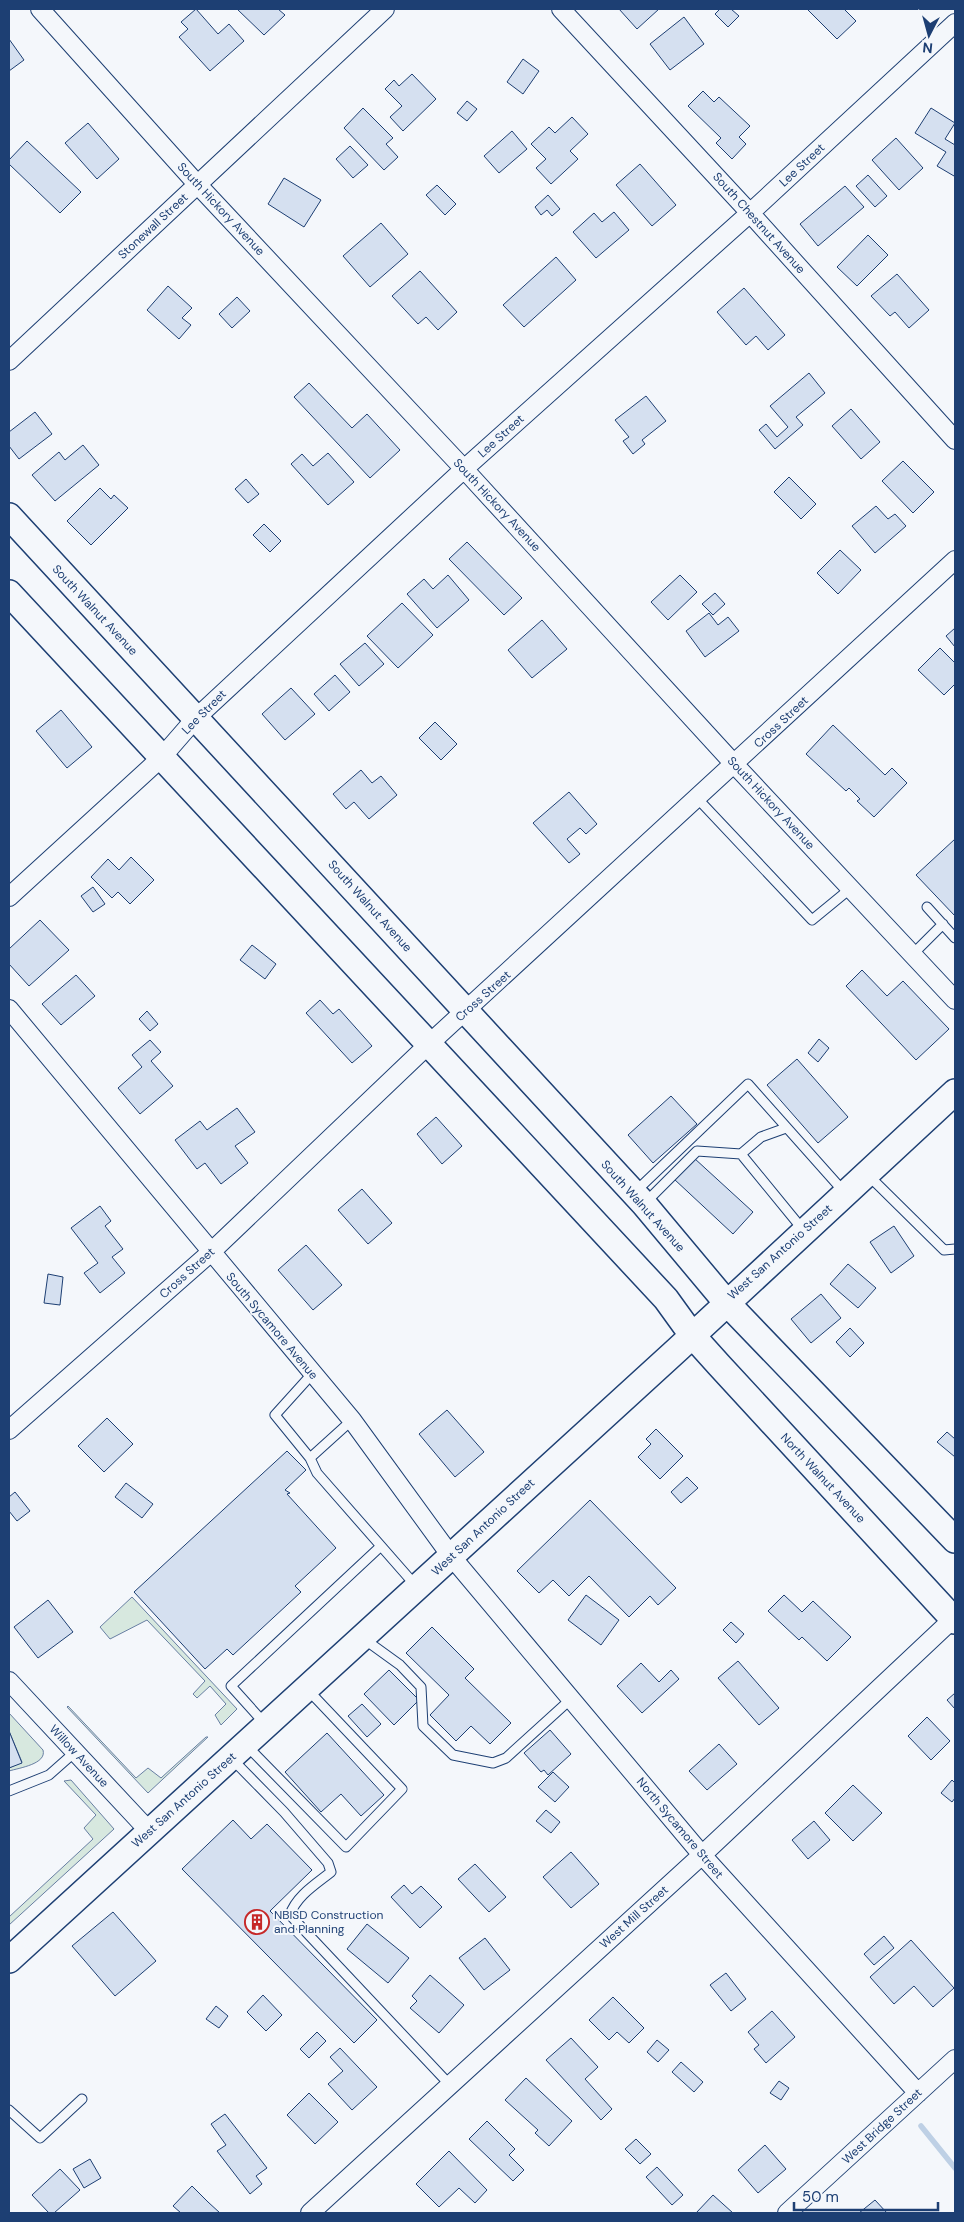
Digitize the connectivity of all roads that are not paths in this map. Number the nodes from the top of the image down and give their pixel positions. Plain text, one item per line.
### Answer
1 (40, 9) edge
2 (385, 9) edge
3 (561, 9) edge
4 (955, 23) edge
5 (197, 184) junction
6 (750, 213) junction
7 (9, 361) edge
8 (955, 440) edge
9 (464, 469) junction
10 (9, 516) edge
11 (955, 560) edge
12 (9, 593) edge
13 (195, 718) junction
14 (162, 757) junction
15 (735, 765) junction
16 (697, 798) junction
17 (851, 888) junction
18 (9, 897) edge
19 (927, 907) dead end
20 (943, 924) junction
21 (955, 938) edge
22 (913, 954) junction
23 (955, 1000) edge
24 (9, 1009) edge
25 (467, 1012) junction
26 (429, 1044) junction
27 (955, 1092) edge
28 (786, 1128) junction
29 (741, 1154) junction
30 (866, 1173) junction
31 (845, 1193) junction
32 (638, 1199) junction
33 (804, 1231) junction
34 (955, 1248) edge
35 (210, 1253) junction
36 (726, 1302) junction
37 (692, 1335) junction
38 (312, 1374) junction
39 (352, 1420) junction
40 (9, 1430) edge
41 (310, 1458) junction
42 (955, 1540) edge
43 (381, 1546) junction
44 (451, 1556) junction
45 (418, 1588) junction
46 (955, 1619) edge
47 (362, 1638) junction
48 (9, 1681) edge
49 (306, 1688) junction
50 (572, 1698) junction
51 (266, 1725) junction
52 (238, 1750) junction
53 (75, 1752) junction
54 (9, 1791) edge
55 (149, 1831) junction
56 (702, 1855) junction
57 (9, 1960) edge
58 (955, 2059) edge
59 (450, 2085) junction
60 (918, 2093) junction
61 (82, 2099) dead end
62 (9, 2110) edge
63 (310, 2213) edge
64 (787, 2213) edge

1 - 5 street, South Hickory Avenue
2 - 5 street, Stonewall Street
3 - 6 street, South Chestnut Avenue
4 - 6 street, Lee Street
5 - 7 street, Stonewall Street
5 - 9 street, South Hickory Avenue
6 - 8 street, South Chestnut Avenue
6 - 9 street, Lee Street
9 - 13 street, Lee Street
9 - 15 street, South Hickory Avenue
10 - 13 main road, South Walnut Avenue
11 - 15 street, Cross Street
12 - 14 main road
13 - 14 street, Lee Street
13 - 25 main road, South Walnut Avenue
14 - 18 street, Lee Street
14 - 26 main road
15 - 16 street, Cross Street
15 - 17 street, South Hickory Avenue
16 - 17 lane
16 - 25 street, Cross Street
17 - 22 street, South Hickory Avenue
19 - 20 lane
20 - 21 lane
20 - 22 lane
22 - 23 street, South Hickory Avenue
24 - 35 street, South Sycamore Avenue
25 - 26 street, Cross Street
25 - 32 main road, South Walnut Avenue
26 - 35 street, Cross Street
26 - 37 main road
27 - 30 main road, West San Antonio Street
28 - 29 lane
28 - 31 lane
28 - 32 lane
29 - 32 lane
29 - 33 lane
30 - 31 main road, West San Antonio Street
30 - 34 lane
31 - 33 main road, West San Antonio Street
32 - 36 main road, South Walnut Avenue
33 - 36 main road, West San Antonio Street
35 - 38 street, South Sycamore Avenue
35 - 40 street, Cross Street
36 - 37 main road, West San Antonio Street
36 - 42 main road
37 - 44 main road, West San Antonio Street
37 - 46 main road, North Walnut Avenue
38 - 39 street, South Sycamore Avenue
38 - 41 lane
39 - 41 lane
39 - 44 street, South Sycamore Avenue
41 - 43 lane
43 - 45 lane
43 - 51 lane
44 - 45 main road, West San Antonio Street
44 - 50 street, North Sycamore Street
45 - 47 main road, West San Antonio Street
46 - 56 street, West Mill Street
47 - 49 main road, West San Antonio Street
47 - 50 lane
48 - 53 street, Willow Avenue
49 - 51 main road, West San Antonio Street
49 - 52 lane
50 - 56 street, North Sycamore Street
51 - 52 main road, West San Antonio Street
52 - 55 main road, West San Antonio Street
52 - 59 lane
53 - 54 lane
53 - 55 street, Willow Avenue
55 - 57 main road, West San Antonio Street
56 - 59 street, West Mill Street
56 - 60 street, North Sycamore Street
58 - 60 street, West Bridge Street
59 - 63 street, West Mill Street
60 - 64 street, West Bridge Street
61 - 62 lane

